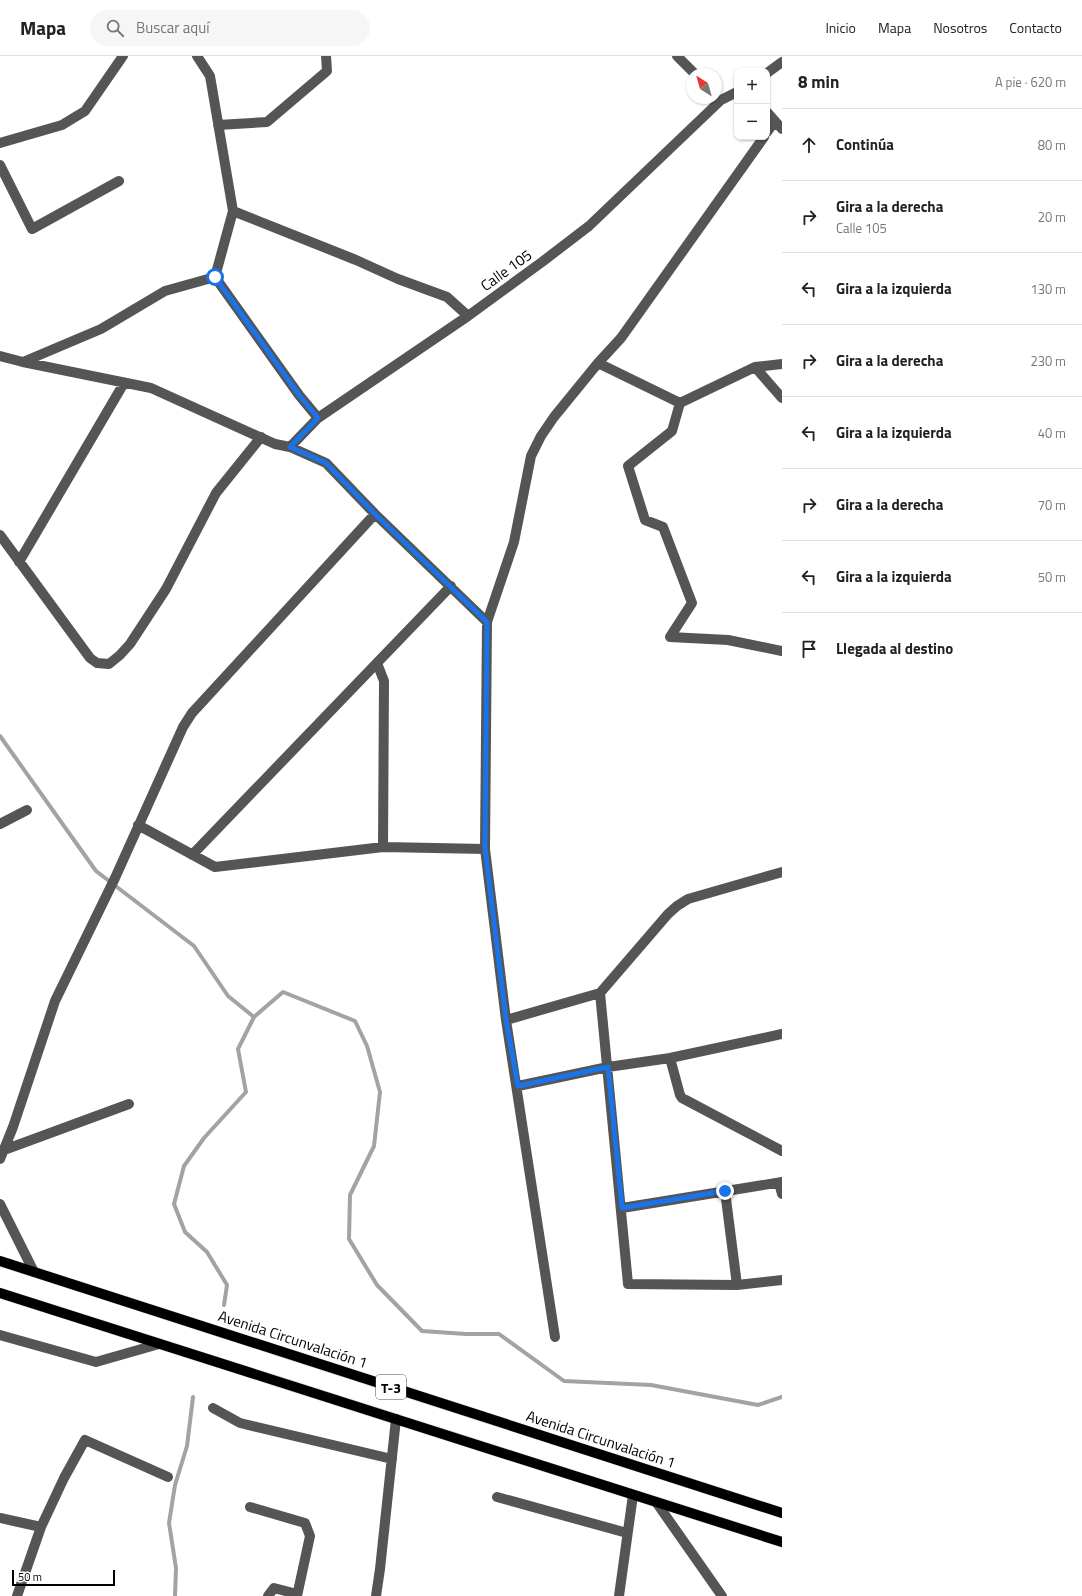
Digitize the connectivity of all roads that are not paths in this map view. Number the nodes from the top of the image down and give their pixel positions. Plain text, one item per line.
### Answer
1 (123, 56) edge
2 (197, 56) edge
3 (326, 56) edge
4 (677, 56) edge
5 (782, 62) edge
6 (689, 68) edge
7 (770, 71) edge
8 (734, 93) edge
9 (722, 96) edge
10 (712, 104) edge
11 (770, 115) edge
12 (775, 121) junction
13 (218, 125) junction
14 (770, 128) edge
15 (782, 129) edge
16 (762, 140) edge
17 (0, 143) edge
18 (0, 164) edge
19 (119, 181) dead end
20 (232, 211) junction
21 (215, 277) junction
22 (468, 316) junction
23 (0, 356) edge
24 (23, 362) junction
25 (598, 363) junction
26 (782, 364) edge
27 (755, 367) junction
28 (124, 383) junction
29 (782, 398) edge
30 (680, 403) junction
31 (318, 418) junction
32 (261, 437) junction
33 (290, 447) junction
34 (375, 514) junction
35 (0, 535) edge
36 (19, 562) junction
37 (451, 586) junction
38 (487, 622) junction
39 (782, 651) edge
40 (377, 663) junction
41 (27, 810) dead end
42 (0, 824) edge
43 (138, 825) junction
44 (383, 847) junction
45 (485, 848) junction
46 (192, 855) junction
47 (782, 872) edge
48 (600, 993) junction
49 (506, 1020) junction
50 (782, 1034) edge
51 (670, 1058) junction
52 (608, 1067) junction
53 (518, 1086) junction
54 (128, 1104) dead end
55 (782, 1151) edge
56 (2, 1155) edge
57 (780, 1182) edge
58 (725, 1191) junction
59 (782, 1194) edge
60 (0, 1204) edge
61 (622, 1208) junction
62 (0, 1261) edge
63 (34, 1272) junction
64 (782, 1280) edge
65 (737, 1285) junction
66 (0, 1293) edge
67 (0, 1335) edge
68 (556, 1337) dead end
69 (159, 1344) junction
70 (213, 1408) dead end
71 (396, 1419) junction
72 (392, 1459) junction
73 (168, 1477) dead end
74 (633, 1495) junction
75 (497, 1497) dead end
76 (656, 1502) junction
77 (250, 1507) dead end
78 (782, 1513) edge
79 (0, 1518) edge
80 (41, 1527) junction
81 (627, 1533) junction
82 (782, 1542) edge
83 (297, 1595) edge
84 (17, 1596) edge
85 (268, 1596) edge
86 (376, 1596) edge
87 (619, 1596) edge
88 (722, 1596) edge

1 - 17 street
2 - 13 street
3 - 13 street
4 - 6 street
5 - 7 street
8 - 9 street, Calle 105
10 - 22 street, Calle 105
11 - 12 street
12 - 14 street
12 - 15 street
13 - 20 street
16 - 25 street
18 - 19 street
20 - 21 street
20 - 22 street
21 - 24 street
21 - 31 street
22 - 31 street, Calle 105
23 - 24 street
24 - 28 street
25 - 30 street
25 - 38 street
26 - 27 street
27 - 29 street
27 - 30 street
28 - 32 street
28 - 36 street
30 - 39 street
31 - 33 street, Calle 105
32 - 33 street
32 - 36 street
33 - 34 street
34 - 37 street
34 - 43 street
35 - 36 street
37 - 38 street
37 - 40 street
38 - 45 street
40 - 44 street
40 - 46 street
41 - 42 street
43 - 46 street
43 - 56 street
44 - 45 street
44 - 46 street
45 - 49 street
47 - 48 street
48 - 49 street
48 - 52 street
49 - 53 street
50 - 51 street
51 - 52 street
51 - 55 street
52 - 53 street
52 - 61 street
53 - 68 street
54 - 56 street
57 - 58 street
57 - 59 street
58 - 61 street
58 - 65 street
60 - 63 street
61 - 65 street
62 - 63 main road, Avenida Circunvalación 1 / T-3
63 - 78 main road, Avenida Circunvalación 1 / T-3
64 - 65 street
66 - 69 main road, T-3
67 - 69 street
69 - 71 main road, T-3
70 - 72 street
71 - 72 street
71 - 74 main road, T-3
72 - 86 street
73 - 80 street
74 - 76 main road, T-3
74 - 81 street
75 - 81 street
76 - 82 main road, T-3
76 - 88 street
77 - 83 street
79 - 80 street
80 - 84 street
81 - 87 street
83 - 85 street

